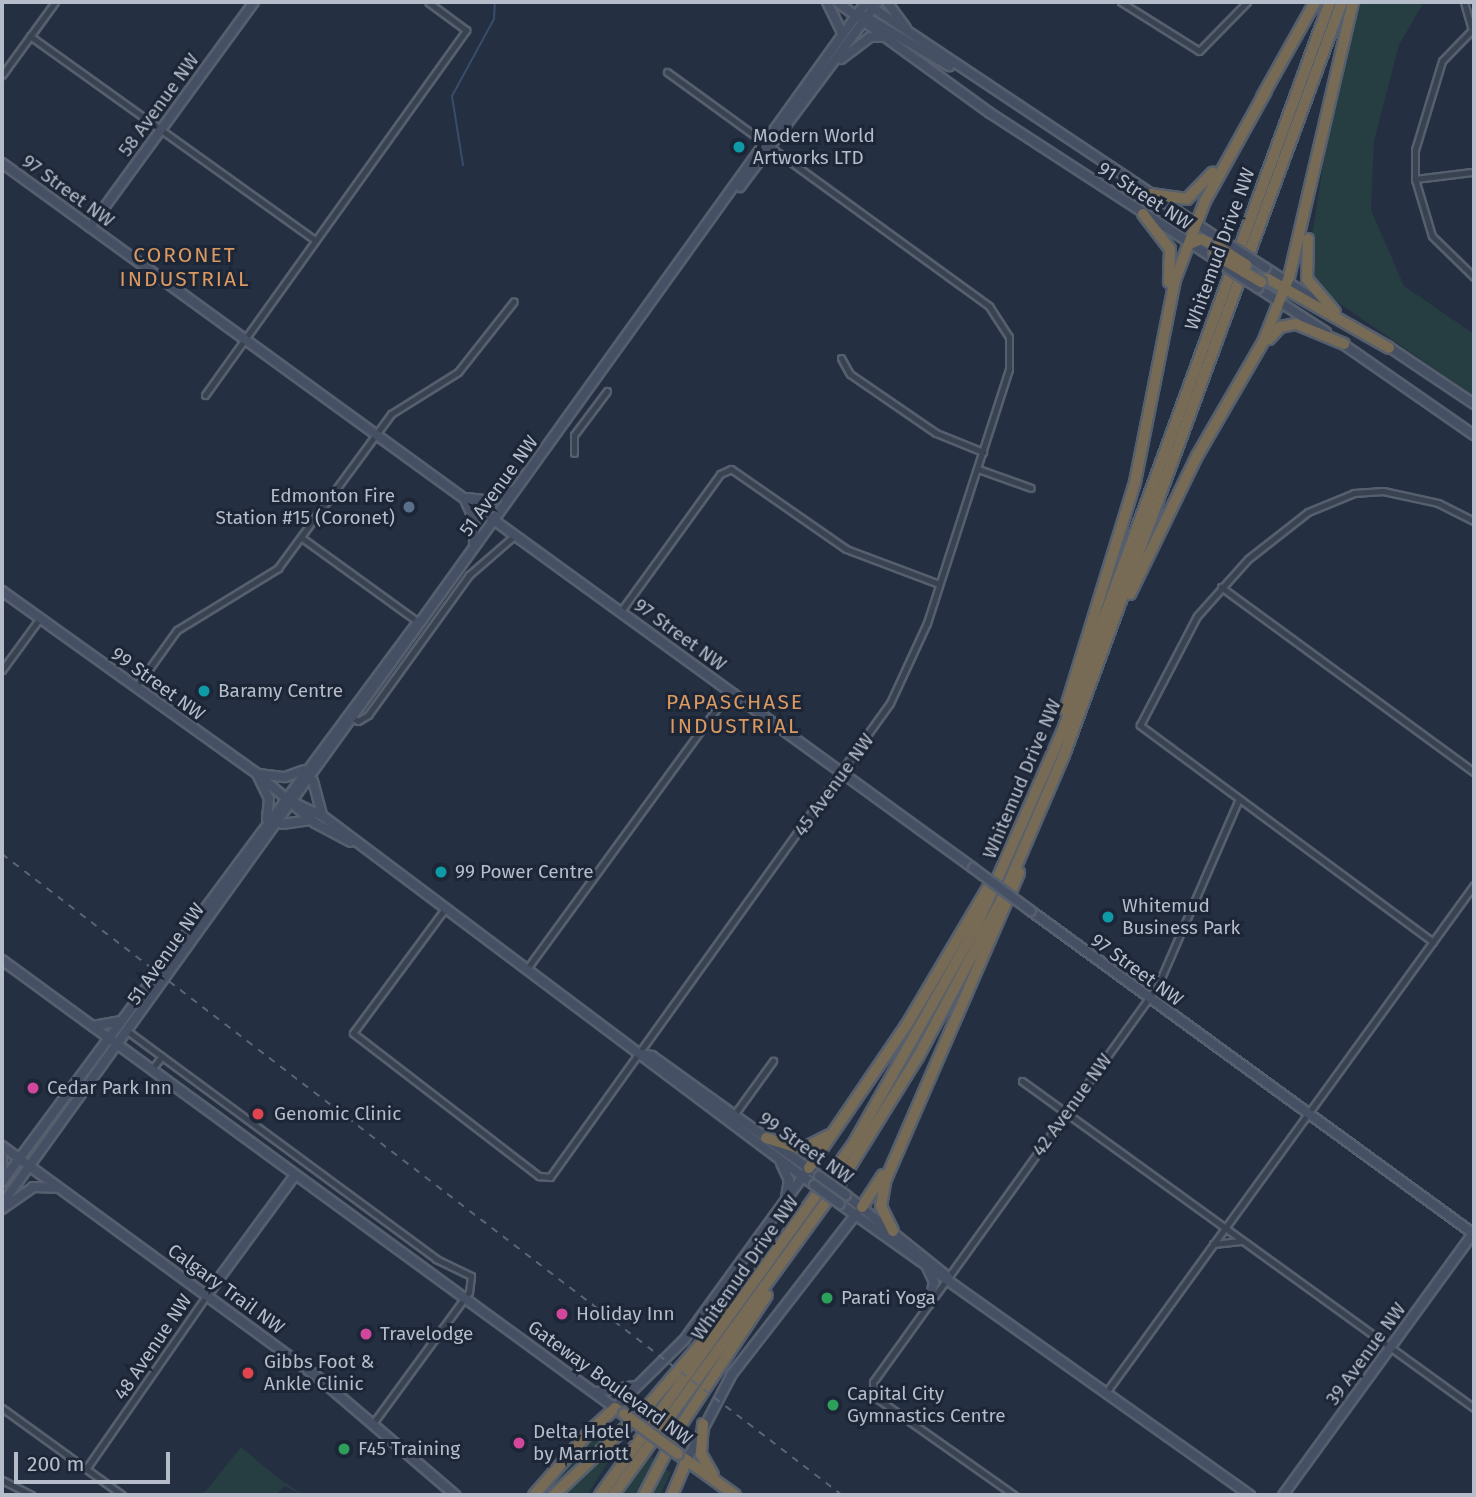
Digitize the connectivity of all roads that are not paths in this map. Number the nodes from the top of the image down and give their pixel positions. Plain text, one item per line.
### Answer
1 (55, 2) edge
2 (254, 2) edge
3 (428, 2) edge
4 (827, 2) edge
5 (837, 2) edge
6 (851, 2) edge
7 (887, 2) edge
8 (1121, 2) edge
9 (1247, 2) edge
10 (1315, 2) edge
11 (1330, 2) edge
12 (1342, 2) edge
13 (1353, 2) edge
14 (1464, 2) edge
15 (864, 4) edge
16 (876, 5) edge
17 (856, 16) junction
18 (865, 20) junction
19 (1473, 29) edge
20 (842, 34) junction
21 (30, 36) junction
22 (886, 37) junction
23 (915, 38) junction
24 (667, 72) dead end
25 (965, 72) junction
26 (2, 75) edge
27 (824, 75) junction
28 (1266, 91) junction
29 (161, 129) junction
30 (769, 144) junction
31 (2, 163) edge
32 (1472, 172) dead end
33 (1415, 179) junction
34 (1314, 191) junction
35 (1151, 194) junction
36 (1143, 214) junction
37 (1196, 223) junction
38 (90, 227) junction
39 (314, 239) junction
40 (1190, 244) junction
41 (1214, 250) junction
42 (1277, 275) joint
43 (1474, 277) edge
44 (1262, 279) junction
45 (1285, 285) junction
46 (514, 301) dead end
47 (1279, 302) junction
48 (1335, 312) junction
49 (242, 337) junction
50 (1344, 344) junction
51 (1389, 348) junction
52 (841, 358) dead end
53 (1255, 358) junction
54 (1158, 362) junction
55 (607, 390) dead end
56 (205, 395) dead end
57 (580, 402) junction
58 (1474, 404) edge
59 (592, 411) junction
60 (375, 434) junction
61 (1474, 435) edge
62 (983, 452) junction
63 (574, 453) dead end
64 (978, 469) junction
65 (516, 488) junction
66 (1031, 488) dead end
67 (463, 497) junction
68 (494, 519) junction
69 (1474, 521) edge
70 (515, 535) junction
71 (302, 538) junction
72 (473, 548) junction
73 (939, 584) junction
74 (1221, 587) junction
75 (2, 591) edge
76 (621, 611) junction
77 (1116, 617) junction
78 (40, 618) junction
79 (418, 622) junction
80 (2, 670) edge
81 (136, 687) junction
82 (730, 690) junction
83 (351, 717) junction
84 (1063, 730) junction
85 (311, 764) junction
86 (844, 772) junction
87 (1474, 772) edge
88 (256, 773) junction
89 (315, 775) junction
90 (286, 797) junction
91 (1238, 801) junction
92 (295, 803) junction
93 (324, 817) junction
94 (315, 823) junction
95 (265, 826) junction
96 (277, 828) junction
97 (1030, 836) junction
98 (350, 842) junction
99 (1009, 858) junction
100 (1474, 885) edge
101 (444, 910) junction
102 (1433, 942) junction
103 (2, 960) edge
104 (526, 970) junction
105 (1149, 999) junction
106 (130, 1010) junction
107 (91, 1025) junction
108 (130, 1033) junction
109 (109, 1039) junction
110 (121, 1047) junction
111 (640, 1054) junction
112 (162, 1056) junction
113 (773, 1061) dead end
114 (152, 1069) junction
115 (1022, 1081) dead end
116 (1065, 1114) junction
117 (1308, 1114) junction
118 (734, 1115) junction
119 (727, 1124) junction
120 (252, 1126) junction
121 (836, 1131) junction
122 (906, 1133) junction
123 (244, 1136) junction
124 (766, 1138) junction
125 (2, 1146) edge
126 (2, 1157) edge
127 (19, 1158) junction
128 (777, 1158) junction
129 (31, 1167) junction
130 (806, 1173) junction
131 (295, 1175) junction
132 (2, 1181) edge
133 (60, 1188) junction
134 (784, 1203) junction
135 (2, 1207) edge
136 (859, 1211) junction
137 (379, 1217) junction
138 (1225, 1228) junction
139 (370, 1230) junction
140 (893, 1231) junction
141 (1474, 1233) edge
142 (1243, 1241) junction
143 (1213, 1244) junction
144 (778, 1264) junction
145 (925, 1265) junction
146 (948, 1277) junction
147 (207, 1295) junction
148 (464, 1298) junction
149 (929, 1303) junction
150 (1390, 1347) junction
151 (659, 1368) junction
152 (1107, 1391) junction
153 (592, 1392) junction
154 (2, 1408) edge
155 (1474, 1408) edge
156 (620, 1411) junction
157 (374, 1422) junction
158 (704, 1424) junction
159 (682, 1457) junction
160 (86, 1469) junction
161 (2, 1480) edge
162 (718, 1483) junction
163 (31, 1495) edge
164 (122, 1495) edge
165 (455, 1495) edge
166 (534, 1495) edge
167 (554, 1495) edge
168 (600, 1495) edge
169 (613, 1495) edge
170 (644, 1495) edge
171 (672, 1495) edge
172 (735, 1495) edge
173 (1014, 1495) edge
174 (1250, 1495) edge
175 (1283, 1495) edge

1 - 21 street
2 - 29 main road, 58 Avenue NW
3 - 39 street
4 - 20 main road
5 - 17 main road
6 - 15 main road
7 - 23 main road
8 - 9 street
10 - 28 highway
11 - 84 highway, Whitemud Drive NW
12 - 77 highway, Whitemud Drive NW
13 - 34 highway
14 - 19 street
15 - 16 main road
15 - 17 main road, 51 Avenue NW
16 - 18 main road, 51 Avenue NW
16 - 23 main road, 91 Street NW
17 - 18 main road
17 - 20 main road, 51 Avenue NW
18 - 22 main road, 91 Street NW
18 - 25 main road
18 - 27 main road, 51 Avenue NW
19 - 33 street
20 - 30 main road, 51 Avenue NW
21 - 26 street
21 - 29 street
22 - 27 main road
22 - 36 main road, 91 Street NW
23 - 25 main road, 91 Street NW
24 - 30 street
25 - 35 main road, 91 Street NW
27 - 30 main road, 51 Avenue NW
28 - 35 highway
28 - 37 highway
29 - 38 main road, 58 Avenue NW
29 - 39 street
30 - 57 main road, 51 Avenue NW
30 - 62 street, 45 Avenue NW
31 - 38 main road, 97 Street NW
32 - 33 street
33 - 43 street
34 - 45 highway
34 - 48 highway
35 - 37 main road, 91 Street NW
36 - 40 main road, 91 Street NW
36 - 54 highway
37 - 40 highway
37 - 41 main road, 91 Street NW
38 - 49 main road, 97 Street NW
39 - 49 street
40 - 41 highway
40 - 54 highway
41 - 44 highway, bridge
42 - 44 main road
42 - 45 highway
44 - 45 highway
44 - 47 main road
45 - 47 highway
45 - 48 main road
45 - 51 highway
46 - 60 street
47 - 50 main road
47 - 53 highway
48 - 51 main road
49 - 56 street
49 - 60 main road, 97 Street NW
50 - 53 highway
50 - 61 main road
51 - 58 main road
52 - 62 street
53 - 77 highway
54 - 84 highway
55 - 59 street, 51 Avenue NW
57 - 59 street
57 - 65 main road, 51 Avenue NW
59 - 63 street, 51 Avenue NW
60 - 67 main road, 97 Street NW
60 - 71 street
62 - 64 street, 45 Avenue NW
64 - 66 street
64 - 73 street, 45 Avenue NW
65 - 67 main road
65 - 68 main road, 51 Avenue NW
67 - 68 main road, 97 Street NW
67 - 72 main road
68 - 70 main road, 97 Street NW
68 - 72 main road, 51 Avenue NW
69 - 74 street
70 - 76 main road, 97 Street NW
70 - 83 street, 51 Avenue NW
71 - 79 street
71 - 81 street
72 - 79 main road, 51 Avenue NW
73 - 76 street
73 - 86 street, 45 Avenue NW
74 - 87 street
74 - 91 street
75 - 78 main road, 99 Street NW
76 - 82 main road, 97 Street NW
77 - 97 highway, Whitemud Drive NW
78 - 80 street
78 - 81 main road, 99 Street NW
79 - 83 main road, 51 Avenue NW
81 - 88 main road, 99 Street NW
82 - 86 main road, 97 Street NW
82 - 104 street
83 - 85 main road, 51 Avenue NW
83 - 89 main road, 51 Avenue NW
84 - 99 highway, Whitemud Drive NW
85 - 88 main road
85 - 90 main road, 51 Avenue NW
86 - 105 main road, 97 Street NW, bridge
86 - 111 street, 45 Avenue NW
88 - 90 main road, 99 Street NW
88 - 95 main road
89 - 92 main road, 51 Avenue NW
89 - 93 main road
90 - 92 main road, 99 Street NW
90 - 95 main road, 51 Avenue NW
91 - 102 street
91 - 105 street, 42 Avenue NW
92 - 93 main road, 99 Street NW
92 - 94 main road, 99 Street NW
92 - 96 main road, 51 Avenue NW
93 - 98 main road, 99 Street NW
94 - 96 main road
94 - 98 main road, 99 Street NW
95 - 106 main road, 51 Avenue NW
96 - 108 main road, 51 Avenue NW
97 - 122 highway
97 - 144 highway, Whitemud Drive NW
98 - 101 main road, 99 Street NW
99 - 121 highway
99 - 144 highway, Whitemud Drive NW
100 - 102 street
101 - 104 main road, 99 Street NW
101 - 111 street, 45 Avenue NW
102 - 117 street
103 - 107 main road, Gateway Boulevard NW
104 - 111 main road, 99 Street NW
105 - 116 street, 42 Avenue NW
105 - 117 main road, 97 Street NW
106 - 107 main road
106 - 108 main road
106 - 109 main road, 51 Avenue NW
107 - 109 main road, Gateway Boulevard NW
108 - 110 main road, 51 Avenue NW
108 - 112 street
109 - 110 main road, Gateway Boulevard NW
109 - 127 main road, 51 Avenue NW
110 - 114 main road, Gateway Boulevard NW
110 - 129 main road, 51 Avenue NW
111 - 118 main road, 99 Street NW
111 - 119 main road, 99 Street NW
112 - 114 street
112 - 120 street
113 - 118 street
114 - 123 main road, Gateway Boulevard NW
115 - 116 street
116 - 138 street
116 - 146 street, 42 Avenue NW
117 - 138 street
117 - 141 main road, 97 Street NW
118 - 119 street
118 - 124 main road, 99 Street NW
119 - 128 main road, 99 Street NW
120 - 123 street
120 - 137 street
121 - 124 highway
121 - 130 highway
122 - 136 highway
122 - 140 highway
123 - 131 main road, Gateway Boulevard NW
124 - 130 main road, 99 Street NW
125 - 127 main road, Calgary Trail NW
126 - 132 main road
127 - 129 main road, Calgary Trail NW
127 - 132 main road, 51 Avenue NW
128 - 130 main road, 99 Street NW
128 - 134 main road
129 - 133 main road, Calgary Trail NW
129 - 135 main road, 51 Avenue NW
130 - 134 main road
130 - 136 main road, 99 Street NW, bridge
130 - 136 main road, 99 Street NW, bridge
131 - 139 main road, Gateway Boulevard NW
131 - 147 main road, 48 Avenue NW
133 - 135 main road
133 - 147 main road, Calgary Trail NW
134 - 151 main road
136 - 140 main road, 99 Street NW
136 - 145 main road, 99 Street NW
136 - 158 main road
137 - 139 street
137 - 148 street
138 - 142 street
138 - 143 street
139 - 148 main road, Gateway Boulevard NW
140 - 146 main road, 99 Street NW
141 - 150 main road, 39 Avenue NW
142 - 143 street
142 - 150 street
143 - 152 street
144 - 167 highway
144 - 168 highway, Whitemud Drive NW
144 - 169 highway, Whitemud Drive NW
144 - 170 highway
145 - 146 main road, 99 Street NW
145 - 149 main road
146 - 149 street, 42 Avenue NW
146 - 152 main road, 99 Street NW
147 - 157 main road, Calgary Trail NW
147 - 160 street, 48 Avenue NW
148 - 153 main road, Gateway Boulevard NW
148 - 157 street
149 - 173 street, 42 Avenue NW
150 - 155 street
150 - 175 main road, 39 Avenue NW
151 - 153 main road
151 - 156 main road
152 - 174 main road, 99 Street NW
153 - 156 main road, Gateway Boulevard NW
154 - 160 street
156 - 159 highway, Gateway Boulevard NW, bridge
156 - 166 highway
157 - 165 main road, Calgary Trail NW
158 - 159 main road
158 - 162 highway
159 - 162 highway, Gateway Boulevard NW
159 - 171 highway
160 - 164 street
161 - 163 street
162 - 172 highway, Gateway Boulevard NW

